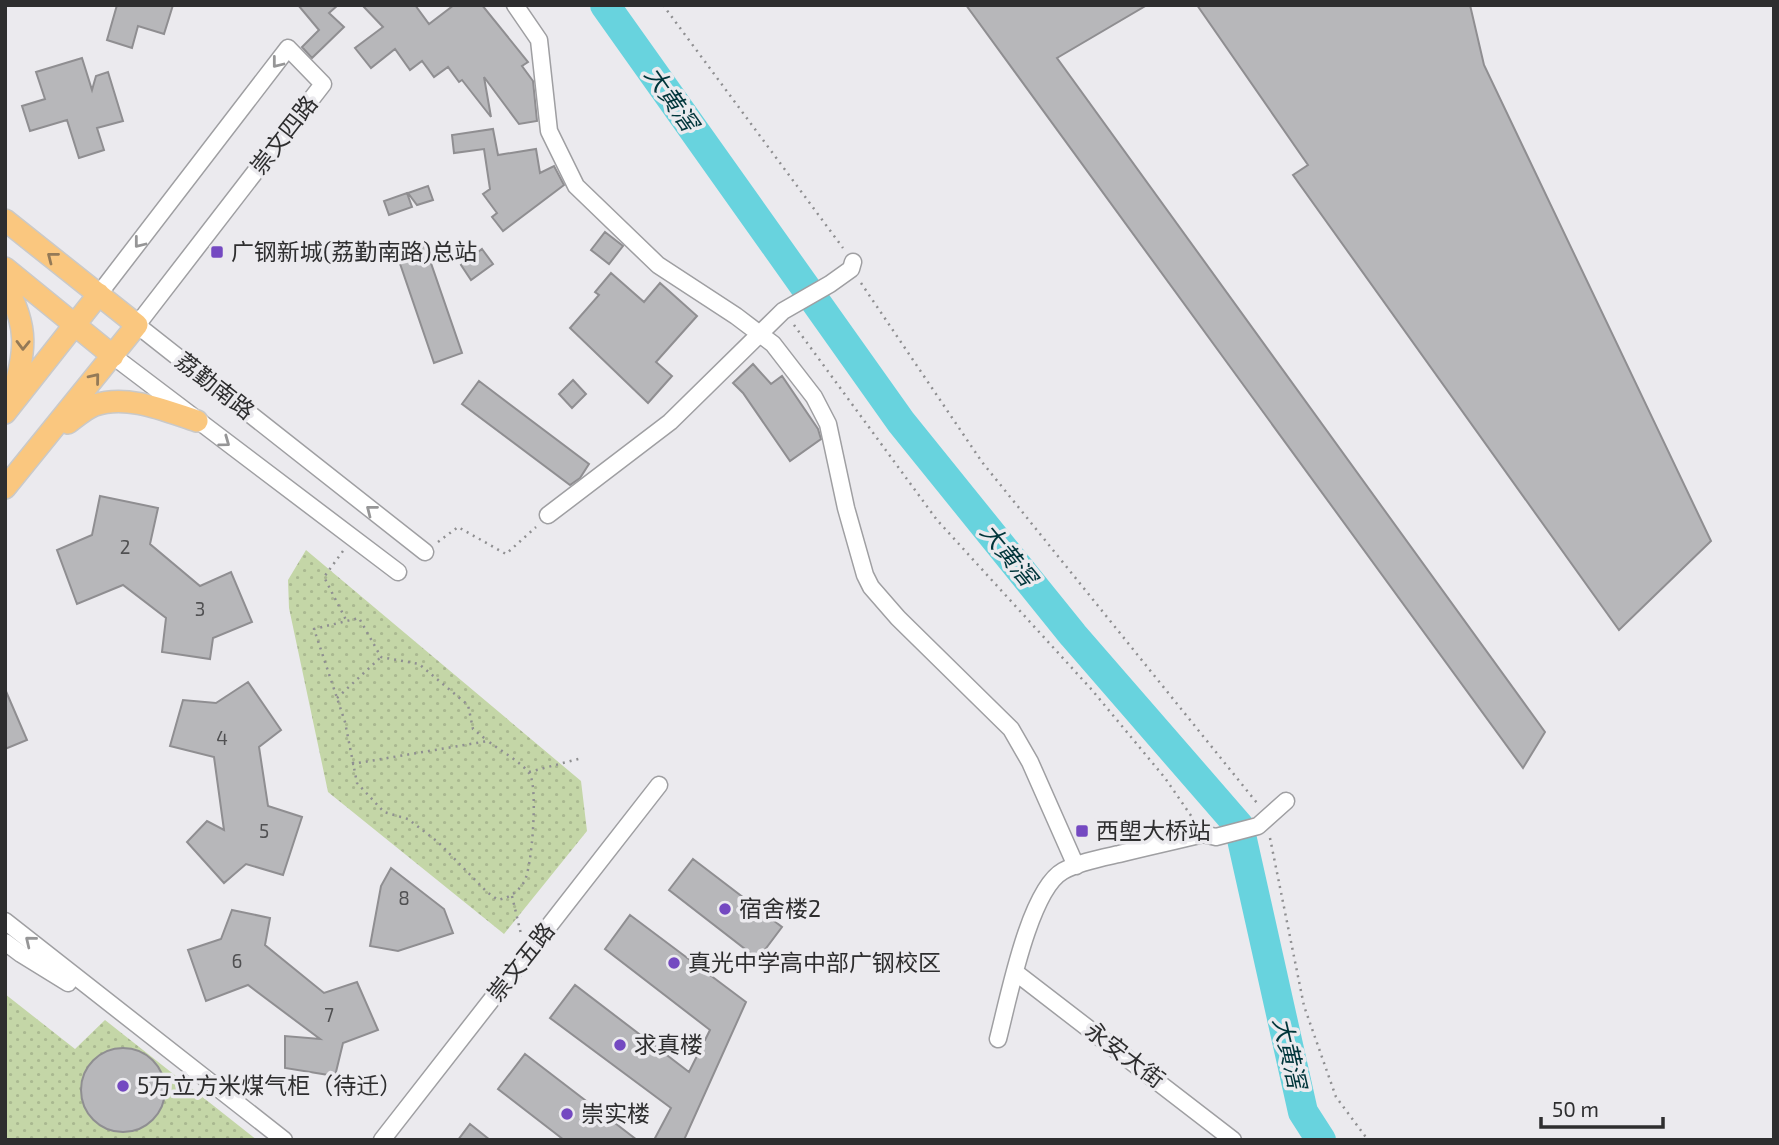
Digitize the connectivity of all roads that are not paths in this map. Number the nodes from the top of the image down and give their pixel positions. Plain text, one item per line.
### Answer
1 (515, 5) edge
2 (5, 220) edge
3 (852, 265) road end
4 (5, 268) edge
5 (5, 284) edge
6 (99, 294) junction
7 (137, 325) junction
8 (75, 327) junction
9 (760, 333) junction
10 (113, 356) junction
11 (8, 410) edge
12 (197, 421) junction
13 (46, 438) junction
14 (8, 475) edge
15 (548, 515) road end
16 (425, 552) road end
17 (398, 572) dead end
18 (659, 785) dead end
19 (1286, 801) dead end
20 (1076, 866) junction
21 (5, 921) edge
22 (5, 942) edge
23 (1015, 972) junction
24 (122, 1014) junction
25 (998, 1040) dead end
26 (284, 1140) edge
27 (382, 1140) edge
28 (1233, 1140) edge

1 - 9 street
6 -> 2 main road, 荔勤南路
3 - 9 street
4 - 8 main road, 荔勤南路
5 -> 11 main road
6 - 7 main road, 荔勤南路
7 -> 6 street, 崇文四路
6 - 8 main road, 崇文四路
7 - 10 main road, 崇文四路
16 -> 7 street, 荔勤南路
8 - 10 main road, 荔勤南路
8 - 11 main road, 崇文四路
9 - 15 street
9 - 20 street
10 - 12 street, 荔勤南路
13 -> 10 main road, 崇文四路
12 - 13 main road
12 -> 17 street, 荔勤南路
13 - 14 main road, 崇文四路
18 - 27 street, 崇文五路
19 - 20 street
20 - 23 street
24 -> 21 street
22 - 24 street
23 - 25 street
23 - 28 street, 永安大街
24 - 26 street

